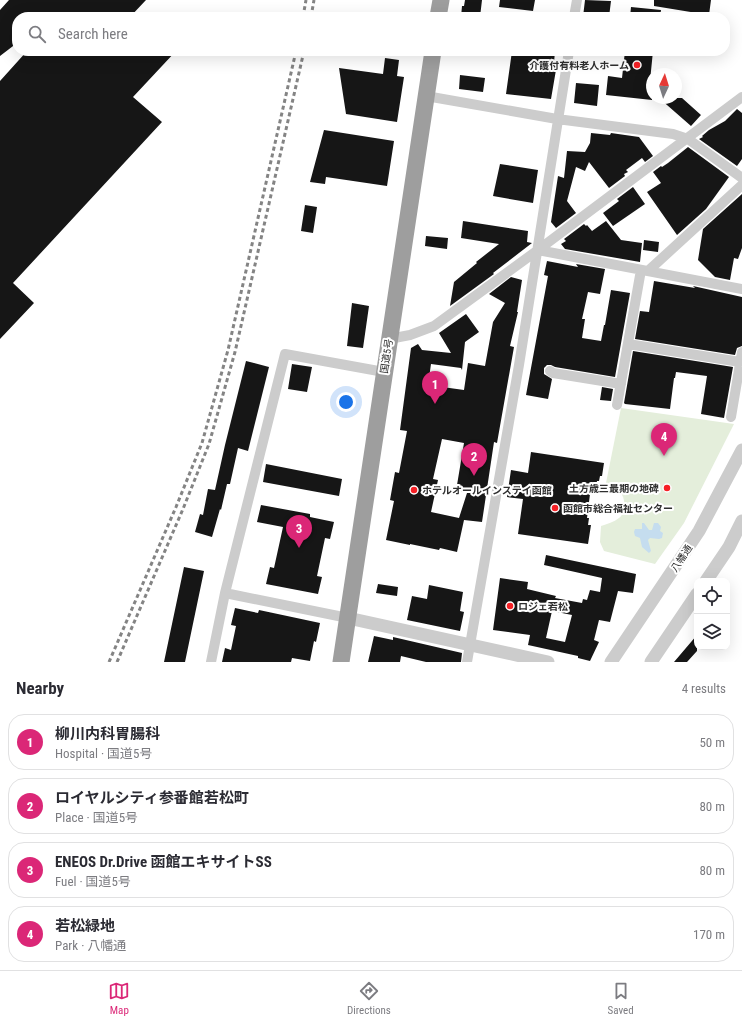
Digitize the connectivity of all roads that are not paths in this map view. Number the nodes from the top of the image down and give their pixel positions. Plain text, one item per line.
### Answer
1 (441, 0) edge
2 (577, 0) edge
3 (439, 12) edge
4 (575, 12) edge
5 (432, 56) edge
6 (568, 56) edge
7 (426, 96) junction
8 (742, 97) edge
9 (557, 119) junction
10 (688, 139) junction
11 (742, 178) edge
12 (742, 185) edge
13 (538, 250) junction
14 (645, 270) junction
15 (742, 289) edge
16 (389, 339) junction
17 (628, 344) junction
18 (742, 352) edge
19 (740, 362) junction
20 (550, 371) dead end
21 (384, 372) junction
22 (621, 384) junction
23 (618, 405) dead end
24 (731, 417) dead end
25 (742, 450) edge
26 (742, 521) edge
27 (708, 578) edge
28 (225, 593) junction
29 (694, 598) edge
30 (348, 618) junction
31 (470, 644) junction
32 (211, 662) edge
33 (341, 662) edge
34 (467, 662) edge
35 (548, 662) edge
36 (611, 662) edge
37 (651, 662) edge

1 - 3 highway
2 - 4 street
5 - 7 highway, 国道5号
6 - 9 street
7 - 9 street
7 - 16 highway, 国道5号
8 - 10 street
9 - 10 street
9 - 13 street
10 - 11 street
10 - 13 street
12 - 14 street
13 - 14 street
13 - 16 street
13 - 31 street
14 - 15 street
14 - 17 street
16 - 21 highway, 国道5号
17 - 19 street
17 - 22 street
18 - 19 street
19 - 24 street
20 - 22 street
21 - 28 street
21 - 30 highway, 国道5号
22 - 23 street
25 - 36 street, 八幡通
26 - 27 street
28 - 30 street
28 - 32 street
29 - 37 street
30 - 31 street
30 - 33 highway, 国道5号
31 - 34 street
31 - 35 street

